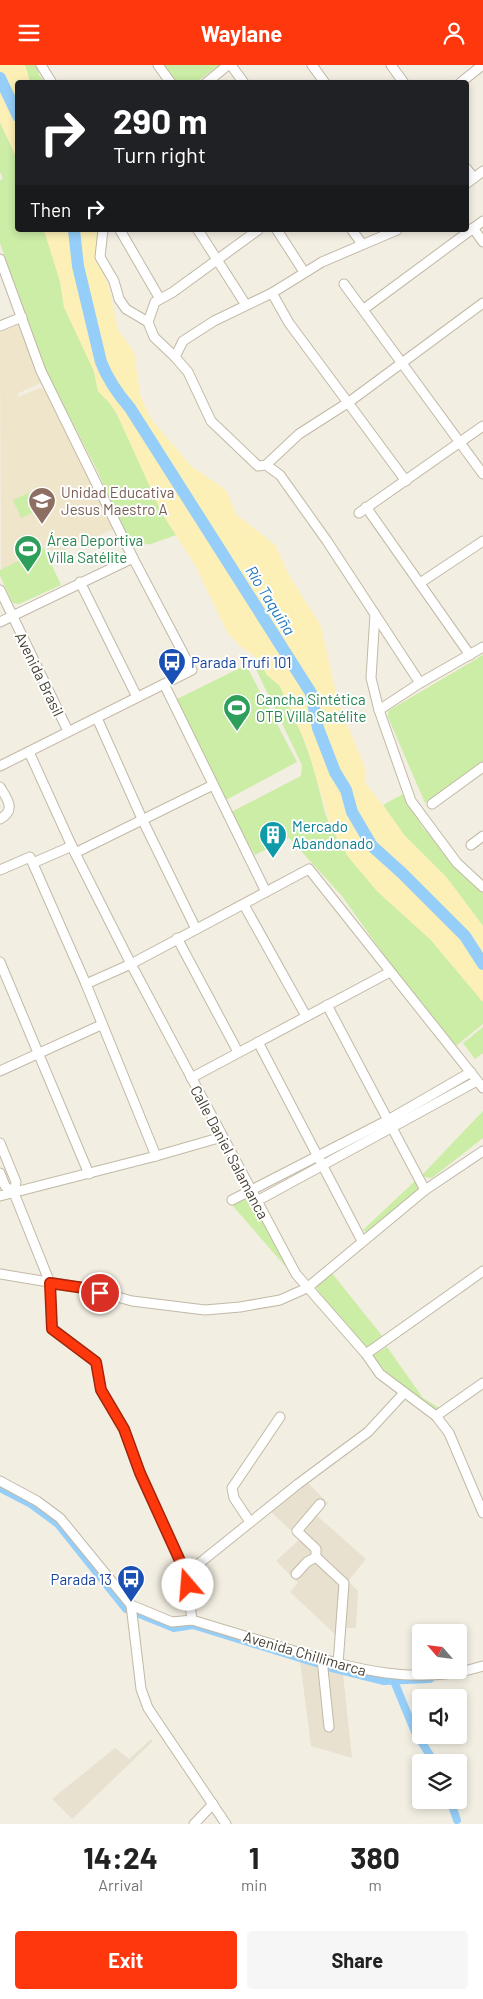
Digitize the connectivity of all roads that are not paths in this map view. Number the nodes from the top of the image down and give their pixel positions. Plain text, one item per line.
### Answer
1 (41, 65) edge
2 (158, 65) edge
3 (230, 65) edge
4 (312, 65) edge
5 (391, 65) edge
6 (480, 68) edge
7 (50, 80) edge
8 (168, 80) edge
9 (210, 80) edge
10 (242, 80) edge
11 (323, 80) edge
12 (402, 80) edge
13 (464, 80) edge
14 (483, 171) edge
15 (470, 181) edge
16 (483, 221) edge
17 (473, 228) junction
18 (469, 231) edge
19 (103, 232) edge
20 (121, 232) edge
21 (199, 232) edge
22 (255, 232) edge
23 (278, 232) edge
24 (353, 232) edge
25 (392, 232) edge
26 (468, 232) edge
27 (483, 242) edge
28 (362, 244) junction
29 (0, 259) edge
30 (218, 261) junction
31 (304, 272) junction
32 (344, 284) dead end
33 (272, 293) junction
34 (160, 299) junction
35 (483, 303) edge
36 (246, 305) junction
37 (364, 309) junction
38 (22, 317) junction
39 (148, 322) junction
40 (0, 327) edge
41 (175, 357) junction
42 (402, 363) junction
43 (349, 402) junction
44 (483, 425) edge
45 (460, 443) junction
46 (266, 465) junction
47 (483, 474) edge
48 (406, 481) junction
49 (366, 507) junction
50 (358, 513) dead end
51 (483, 541) edge
52 (133, 558) junction
53 (80, 582) junction
54 (420, 583) junction
55 (0, 590) edge
56 (375, 614) junction
57 (12, 616) junction
58 (0, 622) edge
59 (483, 647) edge
60 (470, 655) junction
61 (420, 683) junction
62 (164, 684) junction
63 (137, 697) junction
64 (379, 710) junction
65 (97, 718) junction
66 (68, 731) junction
67 (29, 752) junction
68 (0, 765) edge
69 (483, 767) edge
70 (212, 785) junction
71 (0, 787) edge
72 (432, 804) dead end
73 (0, 819) edge
74 (143, 821) junction
75 (483, 836) edge
76 (471, 845) dead end
77 (73, 849) junction
78 (32, 863) junction
79 (0, 870) edge
80 (483, 887) edge
81 (266, 892) junction
82 (244, 905) junction
83 (196, 929) junction
84 (177, 938) junction
85 (0, 962) edge
86 (131, 964) junction
87 (390, 972) junction
88 (86, 984) junction
89 (327, 1005) junction
90 (306, 1016) junction
91 (101, 1025) junction
92 (258, 1042) junction
93 (238, 1052) junction
94 (38, 1055) junction
95 (0, 1071) edge
96 (471, 1072) junction
97 (191, 1078) junction
98 (480, 1084) edge
99 (390, 1124) junction
100 (222, 1137) junction
101 (0, 1143) edge
102 (483, 1151) edge
103 (156, 1156) junction
104 (318, 1157) junction
105 (322, 1166) junction
106 (0, 1173) edge
107 (89, 1174) junction
108 (425, 1190) junction
109 (252, 1191) junction
110 (14, 1193) junction
111 (0, 1196) edge
112 (232, 1200) dead end
113 (257, 1201) junction
114 (362, 1241) junction
115 (483, 1271) edge
116 (0, 1274) edge
117 (50, 1283) junction
118 (307, 1288) junction
119 (366, 1354) junction
120 (483, 1383) edge
121 (404, 1393) junction
122 (436, 1416) junction
123 (280, 1417) dead end
124 (0, 1481) edge
125 (482, 1502) edge
126 (320, 1504) dead end
127 (483, 1513) edge
128 (250, 1522) junction
129 (316, 1557) junction
130 (186, 1574) junction
131 (296, 1574) dead end
132 (131, 1605) junction
133 (192, 1620) junction
134 (322, 1659) junction
135 (338, 1664) junction
136 (483, 1666) edge
137 (329, 1727) dead end
138 (213, 1804) junction
139 (194, 1824) edge
140 (226, 1824) edge

1 - 7 street
2 - 8 street
3 - 9 street
3 - 10 street
4 - 11 street
5 - 12 street
6 - 13 street
14 - 15 street
16 - 17 street
17 - 18 street
17 - 27 street
19 - 39 street
20 - 34 street
21 - 30 street
22 - 30 street
23 - 31 street
24 - 28 street
25 - 28 street
26 - 37 street
28 - 31 street
29 - 38 street
30 - 34 street
30 - 36 street
31 - 33 street
32 - 37 street
33 - 36 street
33 - 43 street
34 - 39 street
35 - 42 street
36 - 41 street
37 - 42 street
38 - 40 street
38 - 52 street
39 - 41 street
41 - 46 street
42 - 43 street
42 - 45 street
43 - 46 street
43 - 48 street
44 - 45 street
45 - 47 street
45 - 48 street
46 - 56 street
48 - 49 street
49 - 50 street
49 - 54 street
51 - 54 street
52 - 53 street
52 - 62 street
53 - 57 street
53 - 63 street
54 - 60 street
55 - 57 street, Avenida Brasil
56 - 61 street
56 - 64 street
57 - 58 street
57 - 66 street, Avenida Brasil
59 - 60 street
60 - 61 street
61 - 64 street
62 - 63 street
62 - 70 street
63 - 65 street
64 - 80 street
65 - 66 street
65 - 74 street
66 - 67 street
67 - 68 street
67 - 77 street, Calle Daniel Salamanca
69 - 72 street
70 - 74 street
70 - 81 street
71 - 73 street
74 - 77 street
74 - 83 street
75 - 76 street
77 - 78 street
77 - 86 street, Calle Daniel Salamanca
78 - 79 street
78 - 88 street
81 - 82 street
81 - 87 street
82 - 83 street
82 - 90 street
83 - 84 street
84 - 86 street
84 - 93 street
85 - 94 street
86 - 88 street
86 - 97 street, Calle Daniel Salamanca
87 - 89 street
87 - 96 street
88 - 91 street
89 - 90 street
89 - 99 street
90 - 92 street
91 - 94 street
91 - 103 street
92 - 93 street
92 - 104 street
93 - 97 street
94 - 95 street
94 - 107 street
96 - 98 street
96 - 99 street
97 - 100 street, Calle Daniel Salamanca
98 - 99 street
99 - 104 street
99 - 105 street
99 - 108 street
100 - 103 street
100 - 109 street, Calle Daniel Salamanca
101 - 110 street
102 - 108 street
103 - 107 street
104 - 105 street
104 - 109 street
105 - 113 street
105 - 114 street
106 - 110 street
107 - 110 street
108 - 114 street
109 - 112 street
109 - 113 street, Calle Daniel Salamanca
110 - 111 street
110 - 117 street
113 - 118 street, Calle Daniel Salamanca
114 - 118 street
115 - 119 street
116 - 117 street
117 - 118 street
117 - 130 street
118 - 119 street, Calle Daniel Salamanca
119 - 121 street, Calle Daniel Salamanca
120 - 122 street
121 - 122 street, Calle Daniel Salamanca
121 - 128 street
122 - 125 street, Calle Daniel Salamanca
123 - 128 street
124 - 132 street, Avenida Chillimarca
125 - 127 street, Calle Daniel Salamanca
126 - 129 street
128 - 130 street
129 - 131 street
129 - 135 street
130 - 133 street
132 - 133 street, Avenida Chillimarca
132 - 138 street
133 - 134 street, Avenida Chillimarca
134 - 135 street, Avenida Chillimarca
134 - 137 street
135 - 136 street, Avenida Chillimarca
138 - 139 street
138 - 140 street

